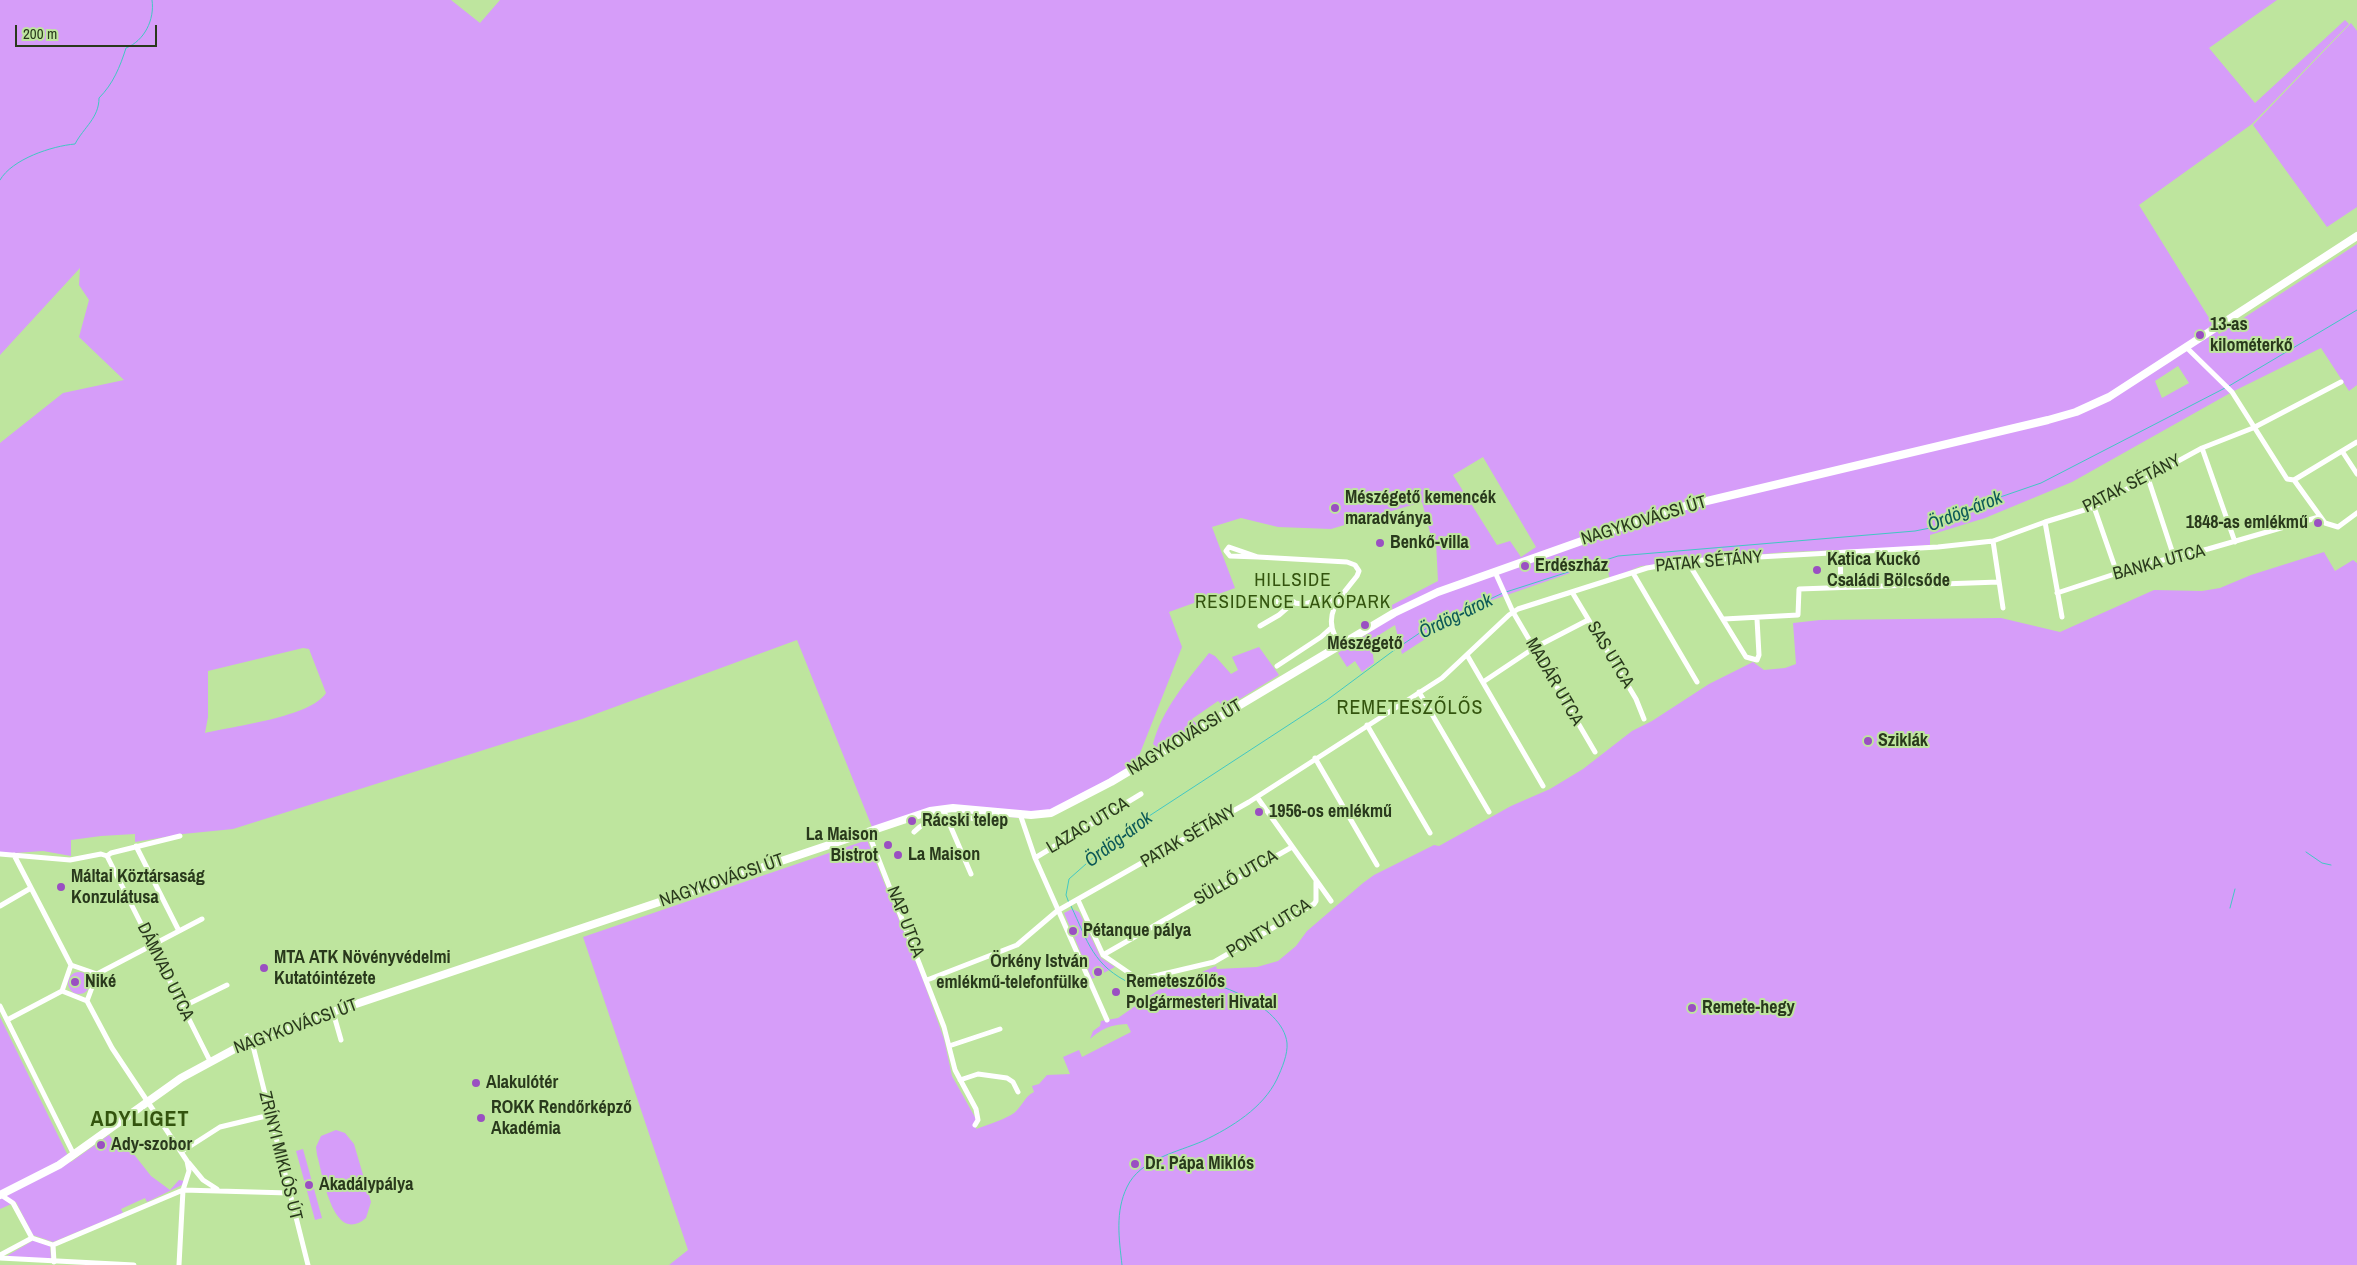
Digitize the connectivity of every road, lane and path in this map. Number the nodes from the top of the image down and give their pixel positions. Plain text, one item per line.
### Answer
1 (2357, 236) edge
2 (2186, 347) junction
3 (2341, 382) dead end
4 (2253, 428) junction
5 (2357, 442) edge
6 (2202, 448) junction
7 (2342, 452) junction
8 (2357, 474) edge
9 (2148, 478) junction
10 (2294, 480) junction
11 (2094, 507) junction
12 (2357, 513) edge
13 (2319, 517) junction
14 (2045, 522) junction
15 (1993, 541) junction
16 (2235, 542) junction
17 (1840, 553) junction
18 (2174, 556) junction
19 (1258, 557) junction
20 (1687, 562) junction
21 (1495, 572) junction
22 (1633, 573) junction
23 (2117, 573) junction
24 (1999, 582) junction
25 (1842, 587) junction
26 (1572, 592) junction
27 (2057, 593) junction
28 (1246, 599) dead end
29 (1294, 602) junction
30 (1337, 602) junction
31 (2003, 608) dead end
32 (1513, 612) junction
33 (2062, 617) dead end
34 (1724, 619) junction
35 (1757, 619) junction
36 (1588, 620) junction
37 (1260, 626) dead end
38 (1331, 628) junction
39 (1335, 636) dead end
40 (1534, 648) junction
41 (1467, 655) junction
42 (1276, 666) dead end
43 (1483, 682) junction
44 (1697, 682) dead end
45 (1419, 692) junction
46 (1644, 719) dead end
47 (1367, 725) junction
48 (1595, 752) dead end
49 (1315, 758) junction
50 (1543, 786) dead end
51 (1141, 794) dead end
52 (1257, 797) junction
53 (944, 812) junction
54 (1489, 812) dead end
55 (1020, 814) junction
56 (977, 819) dead end
57 (868, 832) junction
58 (914, 832) dead end
59 (1430, 833) dead end
60 (180, 836) dead end
61 (136, 846) junction
62 (1292, 847) junction
63 (0, 854) edge
64 (14, 855) junction
65 (107, 856) junction
66 (1035, 858) junction
67 (1377, 865) dead end
68 (970, 874) dead end
69 (1316, 882) junction
70 (31, 888) junction
71 (1078, 900) junction
72 (1331, 901) dead end
73 (0, 906) edge
74 (1060, 909) junction
75 (202, 919) dead end
76 (179, 931) junction
77 (152, 946) junction
78 (1103, 955) junction
79 (71, 965) junction
80 (97, 974) junction
81 (927, 980) junction
82 (227, 985) dead end
83 (62, 992) junction
84 (87, 1000) junction
85 (0, 1006) edge
86 (182, 1007) junction
87 (333, 1012) junction
88 (7, 1020) junction
89 (1107, 1020) dead end
90 (1000, 1030) dead end
91 (341, 1040) dead end
92 (250, 1041) junction
93 (949, 1046) junction
94 (210, 1061) junction
95 (960, 1080) junction
96 (1018, 1092) dead end
97 (148, 1104) junction
98 (270, 1115) junction
99 (975, 1125) dead end
100 (181, 1152) junction
101 (74, 1155) junction
102 (187, 1161) junction
103 (183, 1190) junction
104 (221, 1191) junction
105 (289, 1193) junction
106 (0, 1195) edge
107 (32, 1238) junction
108 (53, 1245) junction
109 (0, 1254) edge
110 (0, 1258) edge
111 (54, 1262) junction
112 (23, 1263) edge
113 (134, 1265) edge
114 (180, 1265) edge
115 (308, 1265) edge

1 - 2 street, NAGYKOVÁCSI ÚT
2 - 4 street
2 - 21 street, NAGYKOVÁCSI ÚT
3 - 4 street, PATAK SÉTÁNY
4 - 6 street, PATAK SÉTÁNY
4 - 10 street
5 - 7 street
6 - 9 street, PATAK SÉTÁNY
6 - 16 street
7 - 8 street
7 - 10 street
9 - 11 street, PATAK SÉTÁNY
9 - 18 street
10 - 13 street
11 - 14 street, PATAK SÉTÁNY
11 - 23 street
12 - 13 street
13 - 16 street, BANKA UTCA
14 - 15 street, PATAK SÉTÁNY
14 - 27 street
15 - 17 street, PATAK SÉTÁNY
15 - 24 street
16 - 18 street, BANKA UTCA
17 - 20 street, PATAK SÉTÁNY
17 - 25 street
18 - 23 street, BANKA UTCA
19 - 19 street
19 - 30 street
20 - 22 street, PATAK SÉTÁNY
20 - 34 street
21 - 32 street, MADÁR UTCA
21 - 55 street, NAGYKOVÁCSI ÚT
22 - 26 street, PATAK SÉTÁNY
22 - 44 street
23 - 27 street, BANKA UTCA
24 - 25 street
24 - 31 street
25 - 35 street
26 - 32 street, PATAK SÉTÁNY
26 - 36 street, SAS UTCA
27 - 33 street
28 - 29 street
29 - 30 street
29 - 37 street
30 - 38 street
32 - 40 street, MADÁR UTCA
32 - 41 street, PATAK SÉTÁNY
34 - 35 street
34 - 35 street
36 - 40 street
36 - 46 street, SAS UTCA
38 - 39 street
38 - 42 street
40 - 43 street
40 - 48 street, MADÁR UTCA
41 - 43 street
41 - 45 street, PATAK SÉTÁNY
43 - 50 street
45 - 47 street, PATAK SÉTÁNY
45 - 54 street
47 - 49 street, PATAK SÉTÁNY
47 - 59 street
49 - 52 street, PATAK SÉTÁNY
49 - 67 street
51 - 66 street, LAZAC UTCA
52 - 62 street
52 - 71 street, PATAK SÉTÁNY
53 - 55 street, NAGYKOVÁCSI ÚT
53 - 56 street
53 - 57 street, NAGYKOVÁCSI ÚT
53 - 58 street
53 - 68 street
55 - 66 street
57 - 81 street, NAP UTCA
57 - 87 street, NAGYKOVÁCSI ÚT
60 - 61 street
61 - 65 street
61 - 76 street
62 - 69 street
62 - 78 street, SÜLLŐ UTCA
63 - 64 street
64 - 65 street
64 - 70 street
65 - 77 street, DÁMVAD UTCA
66 - 74 street
69 - 72 street
69 - 78 street, PONTY UTCA
70 - 73 street
70 - 79 street
71 - 74 street, PATAK SÉTÁNY
71 - 78 street
74 - 81 street, PATAK SÉTÁNY
74 - 89 street
75 - 76 street
76 - 77 street
77 - 80 street
77 - 86 street, DÁMVAD UTCA
79 - 80 street
79 - 83 street
80 - 84 street
81 - 93 street, NAP UTCA
82 - 86 street
83 - 84 street
83 - 88 street
84 - 97 street
85 - 88 street
86 - 94 street, DÁMVAD UTCA
87 - 91 street
87 - 92 street, NAGYKOVÁCSI ÚT
88 - 101 street
90 - 93 street
92 - 94 street, NAGYKOVÁCSI ÚT
92 - 98 street, ZRÍNYI MIKLÓS ÚT
93 - 95 street, NAP UTCA
94 - 97 street, NAGYKOVÁCSI ÚT
95 - 96 street
95 - 99 street, NAP UTCA
97 - 100 street
97 - 101 street, NAGYKOVÁCSI ÚT
98 - 100 street
98 - 105 street, ZRÍNYI MIKLÓS ÚT
100 - 102 street
101 - 106 street, NAGYKOVÁCSI ÚT
102 - 103 street
102 - 104 street
103 - 104 street
103 - 108 street
103 - 114 street
104 - 105 street
105 - 115 street, ZRÍNYI MIKLÓS ÚT
106 - 107 street
107 - 108 street
107 - 109 street
108 - 111 street
110 - 112 street
111 - 112 street
111 - 113 street

